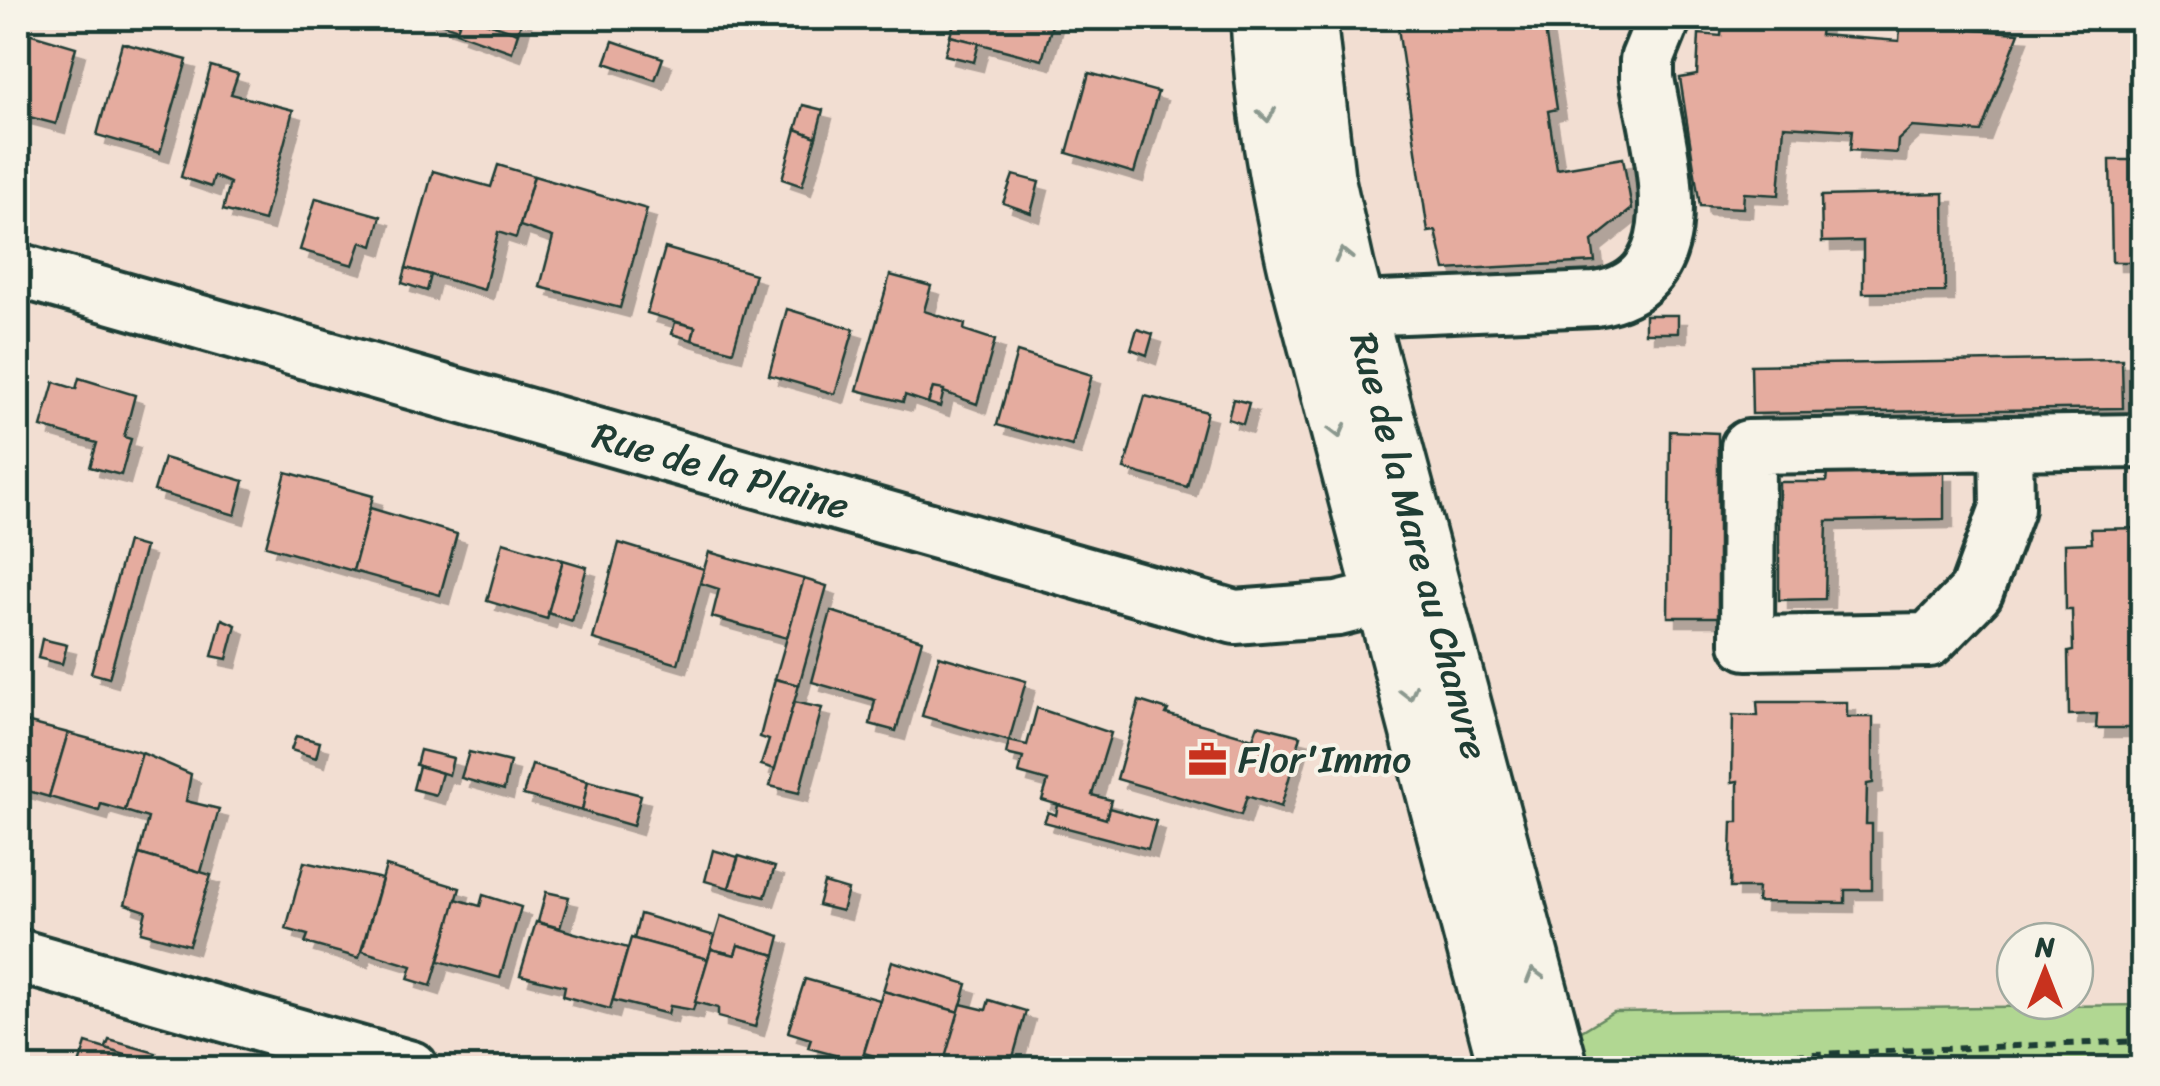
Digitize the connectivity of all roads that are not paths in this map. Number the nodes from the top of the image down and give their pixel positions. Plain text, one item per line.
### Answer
1 (1259, 18) edge
2 (1287, 18) edge
3 (1308, 18) edge
4 (1664, 18) edge
5 (1312, 78) junction
6 (18, 270) edge
7 (1357, 310) junction
8 (2142, 441) edge
9 (2006, 444) junction
10 (1407, 593) junction
11 (18, 956) edge
12 (1584, 1066) edge
13 (411, 1068) edge
14 (1507, 1068) edge

1 -> 10 main road, Rue de la Mare au Chanvre
2 - 5 main road
3 - 5 main road, Rue de la Mare au Chanvre
4 - 7 street
7 -> 5 main road, Rue de la Mare au Chanvre
6 - 10 street, Rue de la Plaine
7 - 10 main road, Rue de la Mare au Chanvre
8 - 9 street
9 - 9 street
12 -> 10 main road, Rue de la Mare au Chanvre
10 -> 14 main road, Rue de la Mare au Chanvre
11 - 13 street

